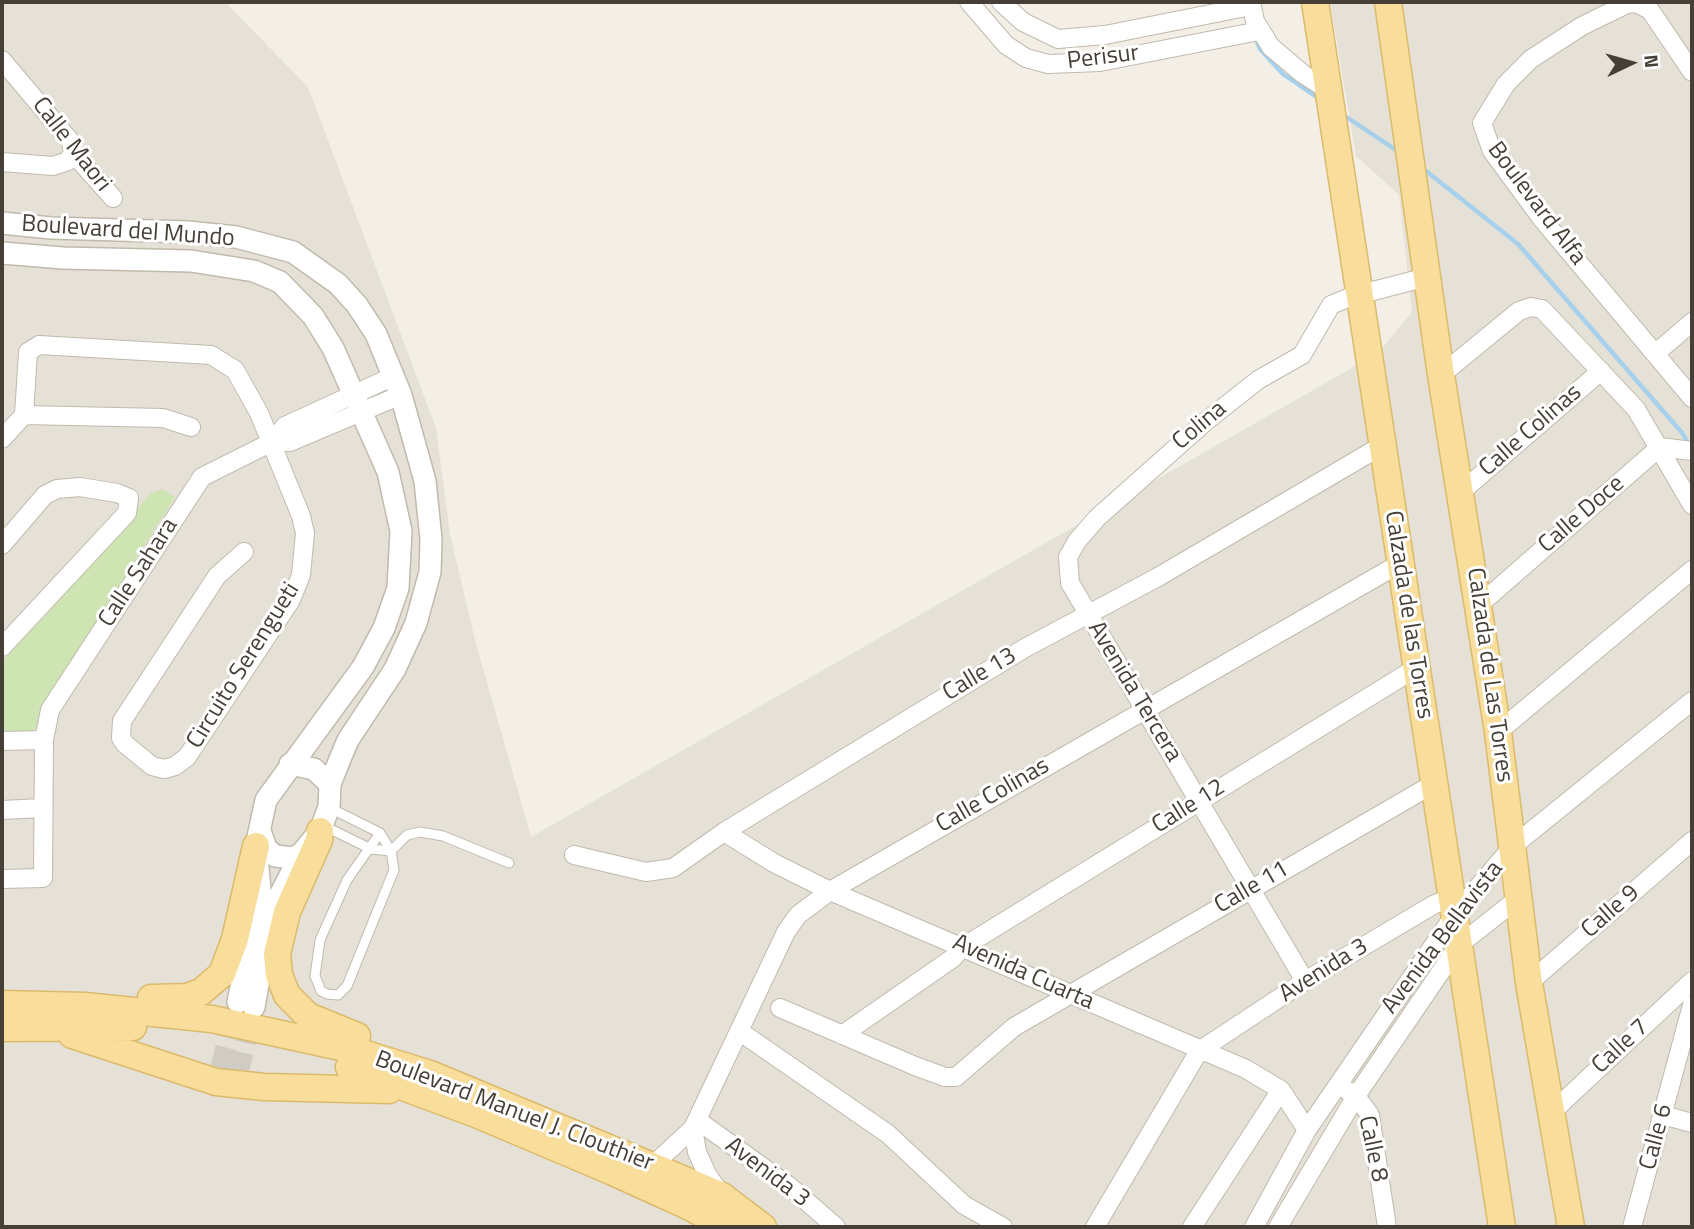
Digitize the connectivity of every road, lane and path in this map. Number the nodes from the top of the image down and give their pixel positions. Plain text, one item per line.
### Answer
1 (969, 2) edge
2 (1000, 2) edge
3 (1315, 2) edge
4 (1388, 2) edge
5 (1251, 4) edge
6 (1259, 31) junction
7 (2, 60) edge
8 (1690, 61) edge
9 (1326, 78) junction
10 (73, 153) junction
11 (2, 162) edge
12 (113, 198) dead end
13 (2, 223) edge
14 (293, 252) junction
15 (2, 253) edge
16 (1427, 277) junction
17 (280, 282) junction
18 (1360, 294) junction
19 (1692, 322) edge
20 (1656, 353) junction
21 (1601, 371) junction
22 (1441, 374) junction
23 (398, 386) junction
24 (354, 392) junction
25 (1692, 397) edge
26 (363, 414) junction
27 (24, 415) junction
28 (309, 415) junction
29 (191, 427) dead end
30 (316, 432) junction
31 (2, 439) edge
32 (272, 442) junction
33 (1383, 445) junction
34 (1660, 447) junction
35 (1692, 452) edge
36 (1461, 492) junction
37 (1692, 505) edge
38 (2, 545) edge
39 (244, 552) dead end
40 (1399, 564) junction
41 (1692, 570) edge
42 (1070, 583) joint
43 (1479, 605) junction
44 (1088, 614) junction
45 (2, 647) edge
46 (1416, 668) junction
47 (1692, 701) edge
48 (1145, 708) junction
49 (1498, 732) junction
50 (44, 740) junction
51 (2, 741) edge
52 (290, 764) junction
53 (1435, 783) junction
54 (330, 784) junction
55 (1199, 801) junction
56 (43, 808) junction
57 (2, 810) edge
58 (323, 821) junction
59 (724, 832) junction
60 (380, 833) junction
61 (258, 839) junction
62 (1692, 841) edge
63 (1513, 846) junction
64 (371, 849) junction
65 (391, 851) junction
66 (301, 854) junction
67 (574, 855) dead end
68 (509, 863) dead end
69 (2, 878) edge
70 (1250, 888) junction
71 (830, 891) junction
72 (1520, 897) junction
73 (1453, 906) junction
74 (1459, 945) junction
75 (963, 947) junction
76 (1306, 981) junction
77 (1692, 981) edge
78 (1530, 983) junction
79 (1070, 993) junction
80 (2, 1004) edge
81 (1692, 1005) edge
82 (85, 1006) junction
83 (780, 1008) dead end
84 (2, 1028) edge
85 (47, 1028) junction
86 (739, 1031) junction
87 (842, 1035) junction
88 (1199, 1051) junction
89 (424, 1083) junction
90 (1337, 1084) junction
91 (1280, 1090) junction
92 (1356, 1096) junction
93 (1551, 1113) junction
94 (1663, 1115) junction
95 (695, 1124) junction
96 (1692, 1124) edge
97 (1307, 1130) junction
98 (652, 1166) junction
99 (722, 1196) junction
100 (726, 1227) edge
101 (763, 1227) edge
102 (836, 1227) edge
103 (1003, 1227) edge
104 (1095, 1227) edge
105 (1192, 1227) edge
106 (1254, 1227) edge
107 (1278, 1227) edge
108 (1387, 1227) edge
109 (1502, 1227) edge
110 (1571, 1227) edge
111 (1632, 1227) edge

1 - 6 street, Perisur
2 - 5 street, Perisur
3 - 9 main road, Calzada de las Torres
4 - 16 main road, Calzada de Las Torres
5 - 6 street
6 - 9 street
7 - 10 street, Calle Maori
8 - 20 street, Boulevard Alfa
9 - 18 main road, Calzada de las Torres
10 - 11 street
10 - 12 street, Calle Maori
13 - 14 street, Boulevard del Mundo
14 - 17 street
14 - 23 street, Boulevard del Mundo
15 - 17 street, Boulevard del Mundo
16 - 18 street, Colina
16 - 22 main road, Calzada de Las Torres
17 - 24 street, Boulevard del Mundo
18 - 33 main road, Calzada de las Torres
18 - 42 street, Colina
19 - 20 street
20 - 25 street, Boulevard Alfa
21 - 22 street
21 - 34 street
21 - 36 street, Calle Colinas
22 - 36 main road, Calzada de Las Torres
23 - 24 street
23 - 26 street
23 - 54 street, Boulevard del Mundo
24 - 26 street, Boulevard del Mundo
24 - 28 street
26 - 30 street
26 - 52 street, Boulevard del Mundo
27 - 29 street
27 - 31 street
27 - 32 street, Circuito Serengueti
28 - 30 street
28 - 32 street
30 - 32 street
32 - 39 street, Circuito Serengueti
32 - 50 street, Calle Sahara
33 - 40 main road, Calzada de las Torres
33 - 44 street, Calle 13
34 - 35 street
34 - 37 street
34 - 43 street, Calle Doce
36 - 43 main road, Calzada de Las Torres
38 - 45 street
40 - 46 main road, Calzada de las Torres
40 - 48 street, Calle Colinas
41 - 49 street
42 - 44 street, Avenida Tercera
43 - 49 main road, Calzada de Las Torres
44 - 48 street, Avenida Tercera
44 - 59 street, Calle 13
46 - 53 main road, Calzada de las Torres
46 - 55 street, Calle 12
47 - 63 street, Avenida Bellavista
48 - 55 street, Avenida Tercera
48 - 71 street, Calle Colinas
49 - 63 main road, Calzada de Las Torres
50 - 51 street
50 - 56 street, Calle Sahara
52 - 54 street
52 - 61 street, Boulevard del Mundo
53 - 70 street, Calle 11
53 - 73 main road, Calzada de las Torres
54 - 58 street, Boulevard del Mundo
55 - 70 street, Avenida Tercera
55 - 75 street, Calle 12
56 - 57 street
56 - 69 street, Calle Sahara
58 - 60 lane
58 - 64 lane
58 - 66 street, Boulevard del Mundo
58 - 89 main road
59 - 67 street, Calle 13
59 - 71 street, Avenida Cuarta
60 - 64 lane
60 - 65 lane
61 - 66 street
61 - 66 street, Boulevard del Mundo
61 - 82 main road
62 - 78 street, Calle 9
63 - 72 main road, Calzada de Las Torres
63 - 73 street, Avenida Bellavista
64 - 65 lane
64 - 65 lane
65 - 68 lane
70 - 76 street, Avenida Tercera
70 - 79 street, Calle 11
71 - 75 street, Avenida Cuarta
71 - 86 street, Calle Colinas
72 - 74 street, Avenida Bellavista
72 - 78 main road, Calzada de Las Torres
73 - 74 main road, Calzada de las Torres
73 - 76 street, Avenida 3
73 - 90 street, Avenida Bellavista
74 - 92 street, Avenida Bellavista
74 - 109 main road, Calzada de las Torres
75 - 79 street, Avenida Cuarta
75 - 87 street, Calle 12
76 - 88 street, Avenida 3
77 - 93 street, Calle 7
78 - 93 main road, Calzada de Las Torres
79 - 87 street, Calle 11
79 - 88 street, Avenida Cuarta
80 - 82 main road, Boulevard Manuel J. Clouthier
81 - 94 street, Calle 6
82 - 89 main road, Boulevard Manuel J. Clouthier
83 - 87 street
84 - 85 main road, Boulevard Manuel J. Clouthier
85 - 89 main road, Boulevard Manuel J. Clouthier
85 - 89 main road
86 - 95 street, Calle Colinas
86 - 103 street
88 - 91 street, Avenida Cuarta
88 - 104 street
89 - 98 main road, Boulevard Manuel J. Clouthier
89 - 100 main road, Boulevard Manuel J. Clouthier
90 - 92 street, Calle 8
90 - 97 street, Avenida Bellavista
91 - 97 street, Avenida Cuarta
91 - 105 street
92 - 107 street, Avenida Bellavista
92 - 108 street, Calle 8
93 - 110 main road, Calzada de Las Torres
94 - 96 street
94 - 111 street, Calle 6
95 - 98 street, Calle Colinas
95 - 99 street
95 - 102 street, Avenida 3
97 - 106 street, Avenida Bellavista
98 - 99 main road, Boulevard Manuel J. Clouthier
99 - 101 main road, Boulevard Manuel J. Clouthier

